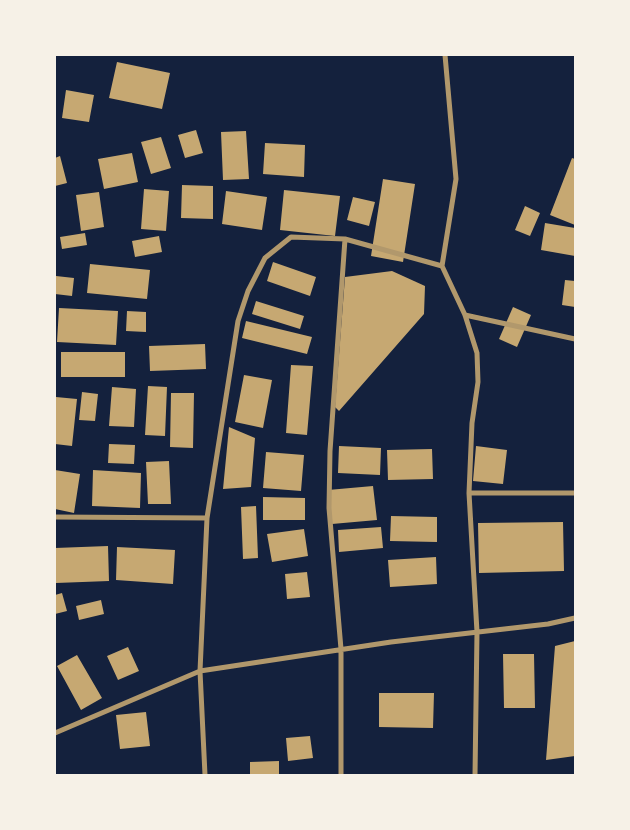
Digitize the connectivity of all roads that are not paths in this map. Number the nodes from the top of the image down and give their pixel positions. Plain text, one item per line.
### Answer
1 (445, 55) edge
2 (345, 239) junction
3 (442, 266) junction
4 (466, 314) junction
5 (575, 338) edge
6 (469, 493) junction
7 (575, 493) edge
8 (55, 517) edge
9 (207, 518) junction
10 (575, 618) edge
11 (477, 632) junction
12 (341, 649) junction
13 (200, 671) junction
14 (55, 733) edge
15 (205, 775) edge
16 (341, 775) edge
17 (475, 775) edge

1 - 3 street
2 - 3 street
2 - 9 street
2 - 12 street
3 - 4 street
4 - 5 street
4 - 6 street
6 - 7 street
6 - 11 street
8 - 9 street
9 - 13 street
10 - 11 street
11 - 12 street
11 - 17 street
12 - 13 street
12 - 16 street
13 - 14 street
13 - 15 street

